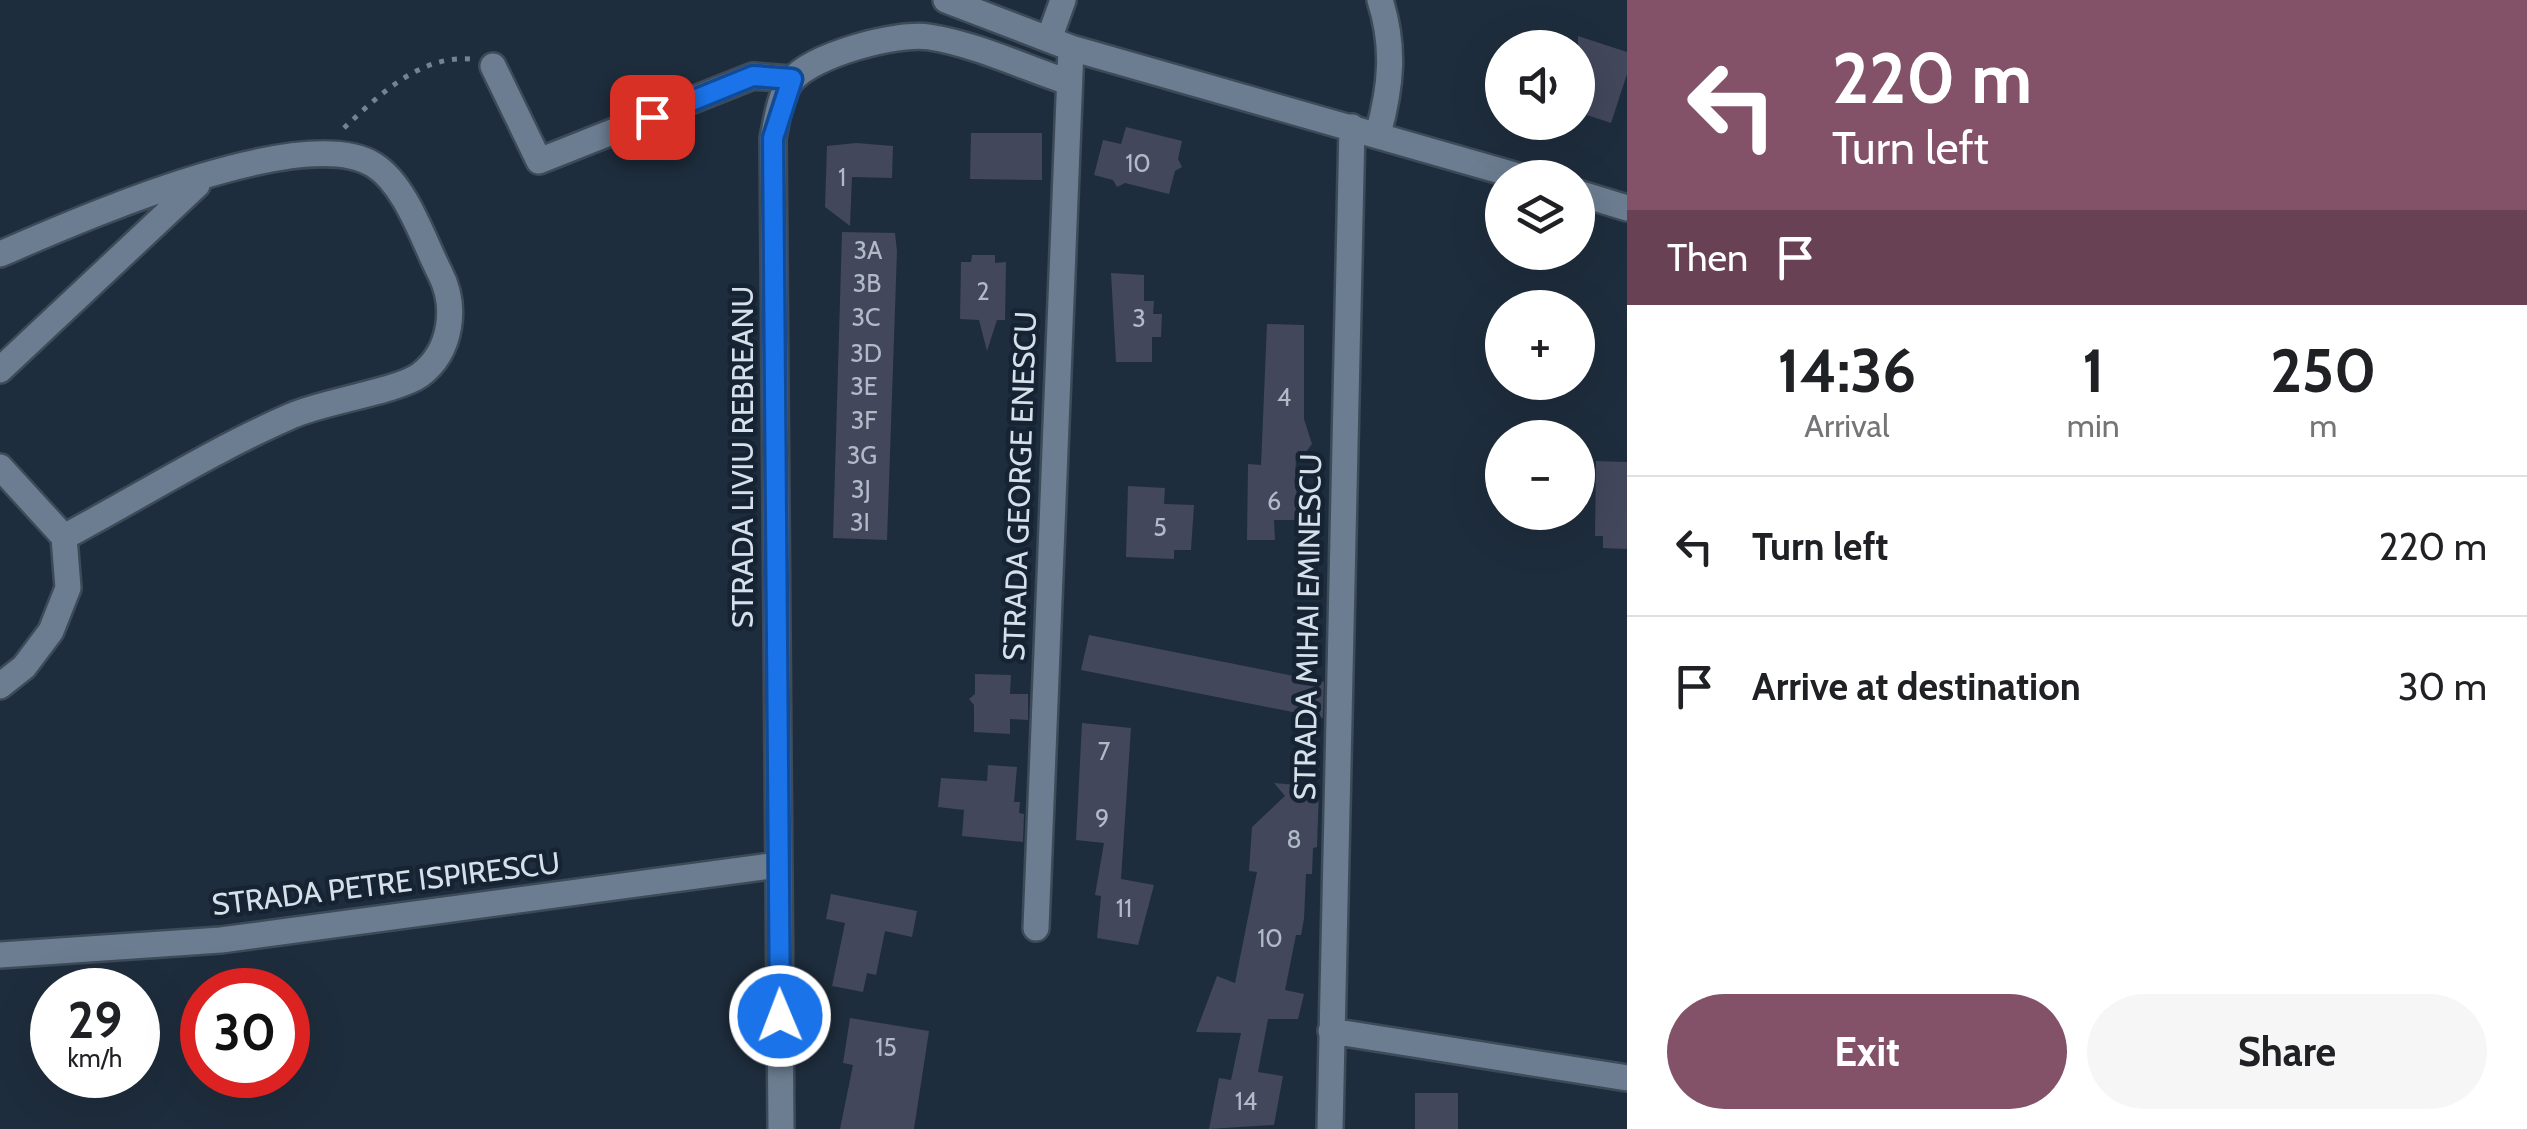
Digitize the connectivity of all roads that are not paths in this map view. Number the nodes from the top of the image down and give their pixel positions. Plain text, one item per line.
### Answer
1 (946, 0) edge
2 (1063, 0) edge
3 (1380, 0) edge
4 (1060, 43) junction
5 (493, 66) road end
6 (792, 79) junction
7 (1068, 82) junction
8 (1352, 126) junction
9 (1378, 134) junction
10 (1485, 166) edge
11 (205, 178) junction
12 (1595, 198) edge
13 (1627, 208) edge
14 (0, 254) edge
15 (0, 370) edge
16 (0, 466) edge
17 (64, 537) junction
18 (0, 686) edge
19 (778, 865) junction
20 (1036, 928) dead end
21 (0, 955) edge
22 (1331, 1031) junction
23 (1627, 1078) edge
24 (781, 1129) edge
25 (1330, 1129) edge

1 - 4 street
2 - 4 street, STRADA GEORGE ENESCU
3 - 9 street
4 - 7 street, STRADA GEORGE ENESCU
4 - 8 street
5 - 6 street
6 - 7 street
6 - 19 street, STRADA LIVIU REBREANU
7 - 20 street, STRADA GEORGE ENESCU
8 - 9 street
8 - 22 street, STRADA MIHAI EMINESCU
9 - 10 street
11 - 14 street
11 - 15 street
11 - 17 street
12 - 13 street
16 - 17 street
17 - 18 street
19 - 21 street, STRADA PETRE ISPIRESCU
19 - 24 street, STRADA LIVIU REBREANU
22 - 23 street
22 - 25 street, STRADA MIHAI EMINESCU

